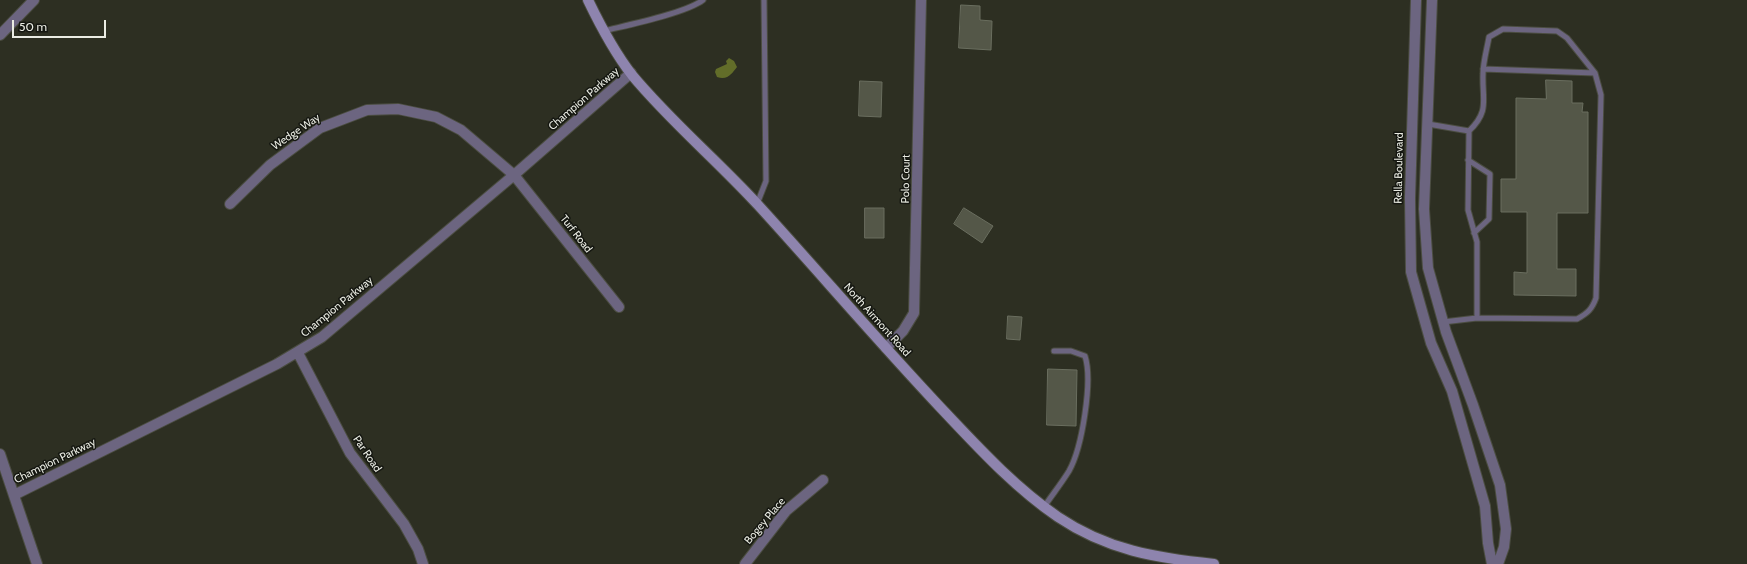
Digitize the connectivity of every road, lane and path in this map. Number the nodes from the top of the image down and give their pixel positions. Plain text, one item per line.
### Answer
1 (34, 0) edge
2 (588, 0) edge
3 (703, 0) edge
4 (764, 0) edge
5 (921, 0) edge
6 (1416, 0) edge
7 (1432, 0) edge
8 (604, 31) junction
9 (0, 35) edge
10 (1414, 65) junction
11 (1430, 66) junction
12 (1483, 69) junction
13 (631, 73) junction
14 (1595, 73) junction
15 (1428, 124) junction
16 (1469, 131) junction
17 (1468, 160) junction
18 (514, 175) junction
19 (230, 204) dead end
20 (757, 204) junction
21 (1474, 233) junction
22 (1428, 271) junction
23 (1411, 272) junction
24 (619, 308) dead end
25 (1477, 318) junction
26 (1443, 322) junction
27 (886, 348) junction
28 (1054, 351) dead end
29 (298, 353) junction
30 (1466, 385) junction
31 (1452, 391) junction
32 (0, 454) edge
33 (823, 480) dead end
34 (14, 495) junction
35 (1044, 507) junction
36 (1159, 561) edge
37 (37, 564) edge
38 (423, 564) edge
39 (745, 564) edge
40 (1214, 564) edge
41 (1492, 564) edge
42 (1498, 564) edge

1 - 9 street
2 - 8 street, North Airmont Road
3 - 8 lane
4 - 20 lane
5 - 27 street, Polo Court
6 - 10 street, Rella Boulevard
7 - 11 street
8 - 13 street, North Airmont Road
10 - 11 street
10 - 23 street, Rella Boulevard
11 - 15 street
12 - 14 lane
12 - 14 lane
12 - 16 lane
13 - 18 street, Champion Parkway
13 - 20 street, North Airmont Road
14 - 25 lane
15 - 16 lane
15 - 22 street
16 - 17 lane
17 - 21 lane
17 - 21 lane
18 - 19 street, Wedge Way
18 - 24 street, Turf Road
18 - 29 street, Champion Parkway
20 - 27 street, North Airmont Road
21 - 25 lane
22 - 23 street
22 - 26 street
23 - 31 street, Rella Boulevard
25 - 26 lane
26 - 30 street
27 - 35 street, North Airmont Road
28 - 35 lane
29 - 34 street, Champion Parkway
29 - 38 street, Par Road
30 - 31 street
30 - 42 street
31 - 41 street, Rella Boulevard
32 - 34 street
33 - 39 street, Bogey Place
34 - 37 street
35 - 36 street, North Airmont Road
36 - 40 street, North Airmont Road

